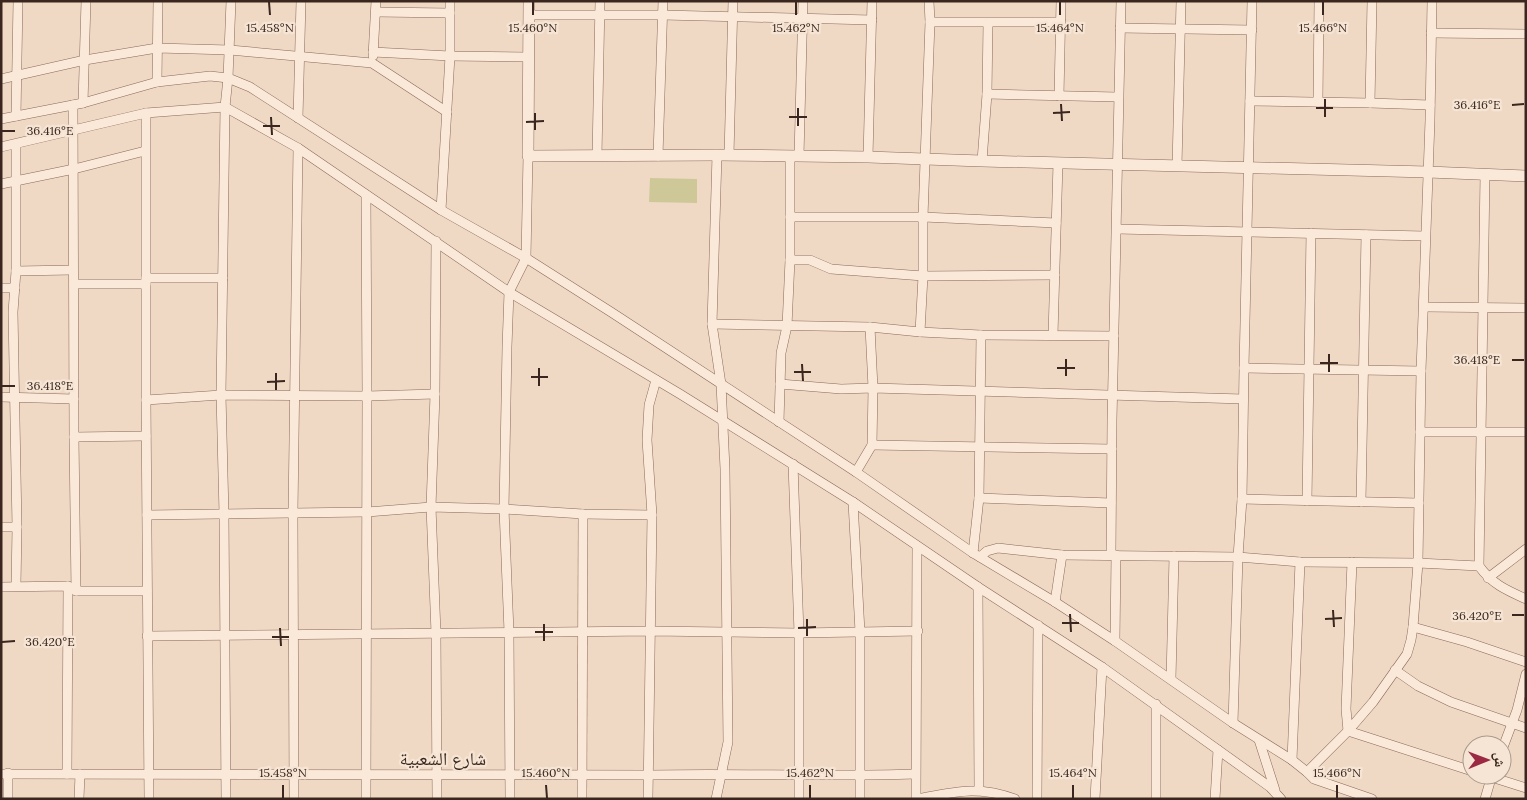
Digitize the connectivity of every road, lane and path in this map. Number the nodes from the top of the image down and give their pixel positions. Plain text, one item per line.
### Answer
1 (18, 1) edge
2 (86, 1) edge
3 (158, 1) edge
4 (230, 1) edge
5 (301, 1) edge
6 (376, 1) edge
7 (450, 1) edge
8 (529, 1) edge
9 (600, 1) edge
10 (663, 1) edge
11 (733, 1) edge
12 (803, 1) edge
13 (872, 1) edge
14 (929, 1) edge
15 (1061, 1) edge
16 (1121, 1) edge
17 (1181, 1) edge
18 (1252, 1) edge
19 (1319, 1) edge
20 (1372, 1) edge
21 (1432, 1) edge
22 (376, 12) junction
23 (450, 13) junction
24 (529, 15) junction
25 (600, 15) junction
26 (663, 15) junction
27 (733, 17) junction
28 (802, 19) junction
29 (872, 20) junction
30 (930, 22) junction
31 (1061, 22) junction
32 (988, 23) junction
33 (1120, 28) junction
34 (1181, 29) junction
35 (1252, 30) junction
36 (1431, 33) junction
37 (1526, 34) edge
38 (157, 48) junction
39 (230, 50) junction
40 (373, 52) junction
41 (298, 56) junction
42 (450, 56) junction
43 (528, 57) junction
44 (85, 60) junction
45 (372, 63) junction
46 (17, 76) junction
47 (228, 78) junction
48 (1, 79) edge
49 (157, 82) junction
50 (987, 94) junction
51 (1059, 96) junction
52 (1118, 97) junction
53 (1250, 101) junction
54 (1318, 102) junction
55 (83, 103) junction
56 (1370, 103) junction
57 (74, 105) junction
58 (1430, 106) junction
59 (225, 107) junction
60 (447, 112) junction
61 (146, 113) junction
62 (16, 116) junction
63 (298, 118) junction
64 (1, 119) edge
65 (74, 130) junction
66 (16, 144) junction
67 (1, 147) edge
68 (298, 148) junction
69 (145, 151) junction
70 (717, 155) junction
71 (729, 155) junction
72 (528, 156) junction
73 (597, 156) junction
74 (658, 156) junction
75 (794, 156) junction
76 (868, 157) junction
77 (926, 158) junction
78 (982, 161) junction
79 (1058, 162) junction
80 (1118, 164) junction
81 (1177, 166) junction
82 (1249, 168) junction
83 (74, 169) junction
84 (1428, 172) junction
85 (1485, 175) junction
86 (1526, 176) edge
87 (17, 180) junction
88 (1, 184) edge
89 (366, 195) junction
90 (441, 210) junction
91 (790, 217) junction
92 (923, 217) junction
93 (1056, 223) junction
94 (1117, 229) junction
95 (1248, 233) junction
96 (1311, 234) junction
97 (1366, 235) junction
98 (1425, 236) junction
99 (436, 241) junction
100 (526, 258) junction
101 (790, 260) junction
102 (73, 270) junction
103 (16, 271) junction
104 (1054, 275) junction
105 (923, 276) junction
106 (223, 278) junction
107 (146, 281) junction
108 (74, 284) junction
109 (1, 288) edge
110 (15, 288) junction
111 (509, 292) junction
112 (1424, 307) junction
113 (1482, 308) junction
114 (1526, 308) edge
115 (712, 324) junction
116 (787, 326) junction
117 (870, 327) junction
118 (920, 332) junction
119 (981, 335) junction
120 (1053, 335) junction
121 (1114, 336) junction
122 (1244, 368) junction
123 (1308, 369) junction
124 (1364, 370) junction
125 (1421, 371) junction
126 (656, 380) junction
127 (721, 384) junction
128 (780, 384) junction
129 (873, 388) junction
130 (980, 391) junction
131 (435, 394) junction
132 (221, 395) junction
133 (294, 395) junction
134 (1113, 395) junction
135 (14, 396) junction
136 (368, 396) junction
137 (1, 397) edge
138 (74, 399) junction
139 (1243, 399) junction
140 (146, 400) junction
141 (722, 420) junction
142 (779, 422) junction
143 (1420, 432) junction
144 (1480, 432) junction
145 (1526, 432) edge
146 (146, 436) junction
147 (74, 437) junction
148 (872, 445) junction
149 (979, 448) junction
150 (1112, 449) junction
151 (793, 464) junction
152 (856, 472) junction
153 (979, 498) junction
154 (1242, 499) junction
155 (1306, 500) junction
156 (853, 502) junction
157 (1361, 502) junction
158 (1111, 503) junction
159 (1419, 503) junction
160 (431, 507) junction
161 (504, 509) junction
162 (367, 512) junction
163 (293, 513) junction
164 (224, 514) junction
165 (584, 514) junction
166 (147, 515) junction
167 (652, 515) junction
168 (1, 527) edge
169 (17, 527) junction
170 (918, 546) junction
171 (1526, 549) edge
172 (976, 555) junction
173 (1062, 555) junction
174 (1113, 555) junction
175 (1174, 556) junction
176 (1238, 556) junction
177 (1300, 562) junction
178 (1352, 562) junction
179 (1418, 563) junction
180 (1479, 566) junction
181 (1488, 578) junction
182 (16, 586) junction
183 (68, 586) junction
184 (1, 587) edge
185 (978, 587) junction
186 (76, 591) junction
187 (147, 591) junction
188 (1526, 599) edge
189 (1055, 602) junction
190 (1038, 625) junction
191 (1413, 627) junction
192 (651, 631) junction
193 (509, 632) junction
194 (583, 632) junction
195 (727, 632) junction
196 (860, 632) junction
197 (918, 632) junction
198 (436, 633) junction
199 (799, 633) junction
200 (293, 634) junction
201 (367, 634) junction
202 (225, 635) junction
203 (147, 636) junction
204 (1115, 641) junction
205 (1526, 662) edge
206 (1102, 667) junction
207 (1395, 670) junction
208 (1526, 674) edge
209 (1171, 679) junction
210 (1156, 704) junction
211 (1233, 723) junction
212 (1513, 724) junction
213 (1526, 728) edge
214 (1348, 731) junction
215 (1508, 735) edge
216 (1259, 740) junction
217 (1218, 750) junction
218 (1292, 760) junction
219 (1462, 768) edge
220 (1307, 772) junction
221 (5, 774) edge
222 (68, 774) junction
223 (80, 774) junction
224 (148, 774) junction
225 (226, 774) junction
226 (293, 774) junction
227 (366, 774) junction
228 (437, 774) junction
229 (510, 774) junction
230 (582, 774) junction
231 (721, 774) junction
232 (915, 774) junction
233 (649, 775) junction
234 (798, 775) junction
235 (860, 776) junction
236 (1512, 783) edge
237 (1488, 785) edge
238 (1526, 788) edge
239 (979, 790) junction
240 (1279, 796) edge
241 (8, 799) edge
242 (80, 799) edge
243 (148, 799) edge
244 (226, 799) edge
245 (294, 799) edge
246 (366, 799) edge
247 (437, 799) edge
248 (510, 799) edge
249 (582, 799) edge
250 (648, 799) edge
251 (716, 799) edge
252 (798, 799) edge
253 (860, 799) edge
254 (917, 799) edge
255 (1015, 799) edge
256 (1037, 799) edge
257 (1095, 799) edge
258 (1156, 799) edge
259 (1215, 799) edge
260 (1372, 799) edge
261 (1485, 799) edge

1 - 46 street
2 - 44 street
3 - 38 street
4 - 39 street
5 - 41 street
6 - 22 street
7 - 23 street
8 - 24 street
9 - 25 street
10 - 26 street
11 - 27 street
12 - 28 street
13 - 29 street
14 - 30 street
15 - 31 street
16 - 33 street
17 - 34 street
18 - 35 street
19 - 54 street
20 - 56 street
21 - 36 street
22 - 23 street
22 - 40 street
23 - 42 street
24 - 25 street
24 - 43 street
25 - 26 street
25 - 73 street
26 - 27 street
26 - 74 street
27 - 28 street
27 - 71 street
28 - 29 street
28 - 75 street
29 - 76 street
30 - 32 street
30 - 77 street
31 - 32 street
31 - 51 street
32 - 50 street
33 - 34 street
33 - 52 street
34 - 35 street
34 - 81 street
35 - 53 street
36 - 37 street
36 - 58 street
38 - 39 street
38 - 44 street
38 - 49 street
39 - 41 street
39 - 47 street
40 - 42 street
40 - 45 street
41 - 45 street
41 - 63 street
42 - 43 street
42 - 60 street
43 - 72 street
44 - 46 street
44 - 55 street
45 - 60 street
46 - 48 street
46 - 62 street
47 - 49 street
47 - 59 street
47 - 63 street
49 - 55 street
50 - 51 street
50 - 78 street
51 - 52 street
52 - 80 street
53 - 54 street
53 - 82 street
54 - 56 street
55 - 57 street
56 - 58 street
57 - 62 street
57 - 65 street
58 - 84 street
59 - 61 street
59 - 68 street
59 - 106 street
60 - 90 street
61 - 65 street
61 - 69 street
62 - 64 street
63 - 90 street
65 - 66 street
65 - 83 street
66 - 67 street
66 - 87 street
68 - 89 street
68 - 133 street
69 - 83 street
69 - 107 street
70 - 71 street
70 - 74 street
70 - 115 street
71 - 75 street
72 - 73 street
72 - 100 street
73 - 74 street
75 - 76 street
75 - 91 street
76 - 77 street
77 - 78 street
77 - 92 street
78 - 79 street
79 - 80 street
79 - 93 street
80 - 81 street
80 - 94 street
81 - 82 street
82 - 84 street
82 - 95 street
83 - 87 street
83 - 102 street
84 - 85 street
84 - 98 street
85 - 86 street
85 - 113 street
87 - 88 street
87 - 103 street
89 - 99 street
89 - 136 street
90 - 100 street
91 - 92 street
91 - 101 street
92 - 93 street
92 - 105 street
93 - 104 street
94 - 95 street
94 - 121 street
95 - 96 street
95 - 122 street
96 - 97 street
96 - 123 street
97 - 98 street
97 - 124 street
98 - 112 street
99 - 111 street
99 - 131 street
100 - 111 street
100 - 127 street
101 - 105 street
101 - 116 street
102 - 103 street
102 - 108 street
103 - 110 street
104 - 105 street
104 - 120 street
105 - 118 street
106 - 107 street
106 - 132 street
107 - 108 street
107 - 140 street
108 - 138 street
109 - 110 street
110 - 135 street
111 - 126 street
111 - 161 street
112 - 113 street
112 - 125 street
113 - 114 street
113 - 144 street
115 - 116 street
115 - 127 street
116 - 117 street
116 - 128 street
117 - 118 street
117 - 129 street
118 - 119 street
119 - 120 street
119 - 130 street
120 - 121 street
121 - 134 street
122 - 123 street
122 - 139 street
123 - 124 street
123 - 155 street
124 - 125 street
124 - 157 street
125 - 143 street
126 - 141 street
126 - 167 street
127 - 141 street
127 - 142 street
128 - 129 street
128 - 142 street
129 - 130 street
129 - 148 street
130 - 134 street
130 - 149 street
131 - 136 street
131 - 160 street
132 - 133 street
132 - 140 street
132 - 164 street
133 - 136 street
133 - 163 street
134 - 139 street
134 - 150 street
135 - 137 street
135 - 138 street
135 - 169 street
136 - 162 street
138 - 147 street
139 - 154 street
140 - 146 street
141 - 151 street
141 - 195 street
142 - 152 street
143 - 144 street
143 - 159 street
144 - 145 street
144 - 180 street
146 - 147 street
146 - 166 street
147 - 186 street
148 - 149 street
148 - 152 street
149 - 150 street
149 - 153 street
150 - 158 street
151 - 156 street
151 - 199 street
152 - 172 street
153 - 158 street
153 - 172 street
154 - 155 street
154 - 176 street
155 - 157 street
156 - 170 street
156 - 196 street
157 - 159 street
158 - 174 street
159 - 179 street
160 - 161 street
160 - 162 street
160 - 198 street
161 - 165 street
161 - 193 street
162 - 163 street
162 - 201 street
163 - 164 street
163 - 200 street
164 - 166 street
164 - 202 street
165 - 167 street
165 - 194 street
166 - 187 street
167 - 192 street
168 - 169 street
169 - 182 street
170 - 185 street
170 - 197 street
171 - 181 street
172 - 173 street
172 - 189 street
173 - 174 street
173 - 189 street
174 - 175 street
174 - 204 street
175 - 176 street
175 - 209 street
176 - 177 street
176 - 211 street
177 - 178 street
177 - 218 street
178 - 179 street
178 - 214 street
179 - 180 street
179 - 191 street
180 - 181 street
181 - 188 street
182 - 183 street
182 - 184 street
183 - 186 street
183 - 222 street
185 - 190 street
185 - 239 street
186 - 187 street
187 - 203 street
189 - 204 street
190 - 206 street
190 - 256 street
191 - 205 street
191 - 207 street
192 - 194 street
192 - 195 street
192 - 233 street
193 - 194 street
193 - 198 street
193 - 229 street
194 - 230 street
195 - 199 street
195 - 231 street
196 - 197 street
196 - 199 street
196 - 235 street
197 - 232 street
198 - 201 street
198 - 228 street
199 - 234 street
200 - 201 street
200 - 202 street
200 - 226 street
201 - 227 street
202 - 203 street
202 - 225 street
203 - 224 street
204 - 209 street
206 - 210 street
206 - 257 street
207 - 212 street
207 - 214 street
208 - 212 street
209 - 211 street
210 - 217 street
210 - 258 street
211 - 216 street
212 - 213 street
212 - 215 street
214 - 219 street
214 - 220 street
216 - 218 street
216 - 240 street
217 - 240 street
217 - 259 street
218 - 220 street
220 - 260 street
221 - 222 street, شارع الشعبية
221 - 241 street
222 - 223 street, شارع الشعبية
223 - 224 street, شارع الشعبية
223 - 242 street
224 - 225 street, شارع الشعبية
224 - 243 street
225 - 226 street, شارع الشعبية
225 - 244 street
226 - 227 street, شارع الشعبية
226 - 245 street
227 - 228 street, شارع الشعبية
227 - 246 street
228 - 229 street, شارع الشعبية
228 - 247 street
229 - 230 street, شارع الشعبية
229 - 248 street
230 - 233 street, شارع الشعبية
230 - 249 street
231 - 233 street, شارع الشعبية
231 - 234 street, شارع الشعبية
231 - 251 street
232 - 235 street, شارع الشعبية
232 - 254 street
233 - 250 street
234 - 235 street, شارع الشعبية
234 - 252 street
235 - 253 street
236 - 238 street
237 - 261 street
239 - 254 street
239 - 255 street

